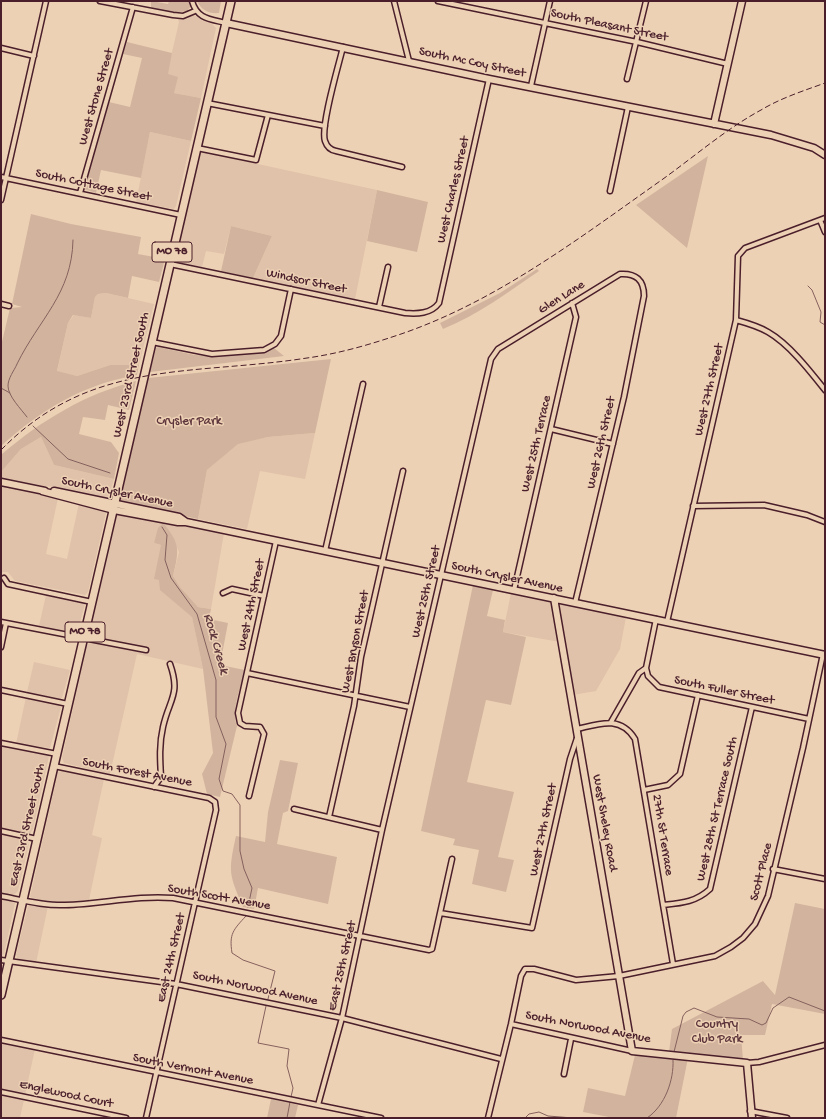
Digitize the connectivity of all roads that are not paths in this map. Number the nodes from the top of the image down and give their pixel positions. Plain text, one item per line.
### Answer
1 (46, 1) edge
2 (100, 1) edge
3 (192, 1) edge
4 (231, 1) edge
5 (394, 1) edge
6 (438, 1) edge
7 (550, 1) edge
8 (646, 1) edge
9 (742, 1) edge
10 (133, 7) junction
11 (195, 11) junction
12 (545, 22) junction
13 (226, 23) junction
14 (637, 42) junction
15 (343, 47) junction
16 (1, 48) edge
17 (34, 56) junction
18 (409, 61) junction
19 (728, 64) junction
20 (489, 79) junction
21 (627, 79) dead end
22 (531, 86) junction
23 (207, 103) junction
24 (628, 107) junction
25 (268, 115) junction
26 (714, 124) junction
27 (325, 126) junction
28 (196, 148) junction
29 (825, 155) edge
30 (402, 166) dead end
31 (3, 177) edge
32 (610, 191) dead end
33 (80, 193) junction
34 (1, 200) edge
35 (181, 215) junction
36 (825, 218) edge
37 (820, 220) junction
38 (825, 232) edge
39 (169, 264) junction
40 (388, 267) dead end
41 (644, 288) joint
42 (291, 289) junction
43 (1, 304) edge
44 (572, 304) junction
45 (9, 306) dead end
46 (437, 306) joint
47 (379, 307) junction
48 (736, 320) junction
49 (151, 342) junction
50 (491, 358) joint
51 (363, 384) dead end
52 (825, 390) edge
53 (551, 429) junction
54 (613, 444) junction
55 (403, 471) dead end
56 (1, 482) edge
57 (694, 506) junction
58 (114, 507) junction
59 (825, 522) edge
60 (276, 541) junction
61 (325, 551) junction
62 (383, 563) junction
63 (442, 575) junction
64 (4, 578) dead end
65 (514, 590) junction
66 (223, 592) dead end
67 (264, 596) junction
68 (554, 598) junction
69 (92, 602) junction
70 (575, 603) junction
71 (656, 619) junction
72 (1, 622) edge
73 (667, 622) junction
74 (6, 623) junction
75 (83, 639) junction
76 (1, 647) edge
77 (146, 650) dead end
78 (824, 654) edge
79 (170, 664) dead end
80 (646, 668) junction
81 (247, 673) junction
82 (1, 690) edge
83 (698, 695) junction
84 (355, 696) junction
85 (68, 704) junction
86 (410, 707) junction
87 (752, 707) junction
88 (809, 719) junction
89 (611, 722) junction
90 (577, 732) junction
91 (1, 743) edge
92 (57, 754) junction
93 (54, 766) junction
94 (154, 787) junction
95 (644, 790) junction
96 (249, 796) dead end
97 (214, 802) joint
98 (294, 809) dead end
99 (329, 817) junction
100 (382, 830) junction
101 (1, 831) edge
102 (38, 839) junction
103 (452, 859) dead end
104 (773, 869) junction
105 (825, 879) edge
106 (1, 896) edge
107 (24, 900) junction
108 (195, 902) junction
109 (663, 905) junction
110 (440, 913) junction
111 (361, 935) junction
112 (1, 960) edge
113 (9, 961) junction
114 (673, 964) junction
115 (619, 976) junction
116 (176, 984) junction
117 (1, 995) edge
118 (342, 1018) junction
119 (511, 1024) junction
120 (571, 1039) junction
121 (1, 1040) edge
122 (825, 1046) edge
123 (632, 1051) junction
124 (501, 1059) junction
125 (747, 1063) junction
126 (156, 1072) junction
127 (564, 1074) dead end
128 (1, 1092) edge
129 (318, 1105) junction
130 (750, 1111) junction
131 (126, 1118) edge
132 (146, 1118) edge
133 (381, 1118) edge
134 (488, 1118) edge
135 (752, 1118) edge
136 (787, 1118) edge

1 - 17 street
2 - 10 street
3 - 11 street
4 - 13 main road, West 23rd Street South / MO 78
5 - 18 street
6 - 12 street, South Pleasant Street
7 - 12 street
8 - 14 street
9 - 19 street
10 - 11 street
10 - 33 street, West Stone Street
11 - 13 street
12 - 14 street, South Pleasant Street
12 - 22 street
13 - 15 street, South Mc Coy Street
13 - 23 main road, West 23rd Street South / MO 78
14 - 19 street, South Pleasant Street
14 - 21 street
15 - 18 street, South Mc Coy Street
15 - 27 street
16 - 17 street
17 - 31 street
18 - 20 street, South Mc Coy Street
19 - 26 street
20 - 22 street, South Mc Coy Street
20 - 46 street, West Charles Street
22 - 24 street, South Mc Coy Street
23 - 25 street
23 - 28 main road, West 23rd Street South / MO 78
24 - 26 street, South Mc Coy Street
24 - 32 street
25 - 27 street
25 - 28 street
26 - 29 street, South Mc Coy Street
27 - 30 street
28 - 35 main road, West 23rd Street South / MO 78
31 - 33 street, South Cottage Street
31 - 34 street
33 - 35 street, South Cottage Street
35 - 39 main road, West 23rd Street South / MO 78
36 - 37 street, West 27th Street
37 - 38 street
37 - 48 street, West 27th Street
39 - 42 street, Windsor Street
39 - 49 main road, West 23rd Street South / MO 78
40 - 47 street
41 - 44 street, Glen Lane
41 - 54 street, West 26th Street
42 - 47 street, Windsor Street
42 - 49 street
43 - 45 street
44 - 50 street, Glen Lane
44 - 53 street, West 25th Terrace
46 - 47 street, Windsor Street
48 - 52 street
48 - 57 street, West 27th Street
49 - 58 main road, West 23rd Street South / MO 78
50 - 63 street, West 25th Street
51 - 61 street
53 - 54 street
53 - 65 street, West 25th Terrace
54 - 70 street, West 26th Street
55 - 62 street, West Bryson Street
56 - 58 street, South Crysler Avenue
57 - 59 street
57 - 73 street, West 27th Street
58 - 60 street, South Crysler Avenue
58 - 69 main road, West 23rd Street South / MO 78
60 - 61 street, South Crysler Avenue
60 - 67 street, West 24th Street
61 - 62 street, South Crysler Avenue
62 - 63 street, South Crysler Avenue
62 - 84 street, West Bryson Street
63 - 65 street, South Crysler Avenue
63 - 86 street, West 25th Street
64 - 69 street
65 - 68 street, South Crysler Avenue
66 - 67 street
67 - 81 street, West 24th Street
68 - 70 street, South Crysler Avenue
68 - 90 street, West Sheley Road
69 - 75 main road, West 23rd Street South / MO 78
70 - 71 street, South Crysler Avenue
71 - 73 street, South Crysler Avenue
71 - 80 street
72 - 74 street
73 - 78 street, South Crysler Avenue
74 - 75 street
74 - 76 street
75 - 77 street
75 - 85 main road, West 23rd Street South / MO 78
78 - 88 street, Scott Place
79 - 94 street
80 - 83 street, South Fuller Street
80 - 89 street
81 - 84 street
81 - 96 street, West 24th Street
82 - 85 street
83 - 87 street, South Fuller Street
83 - 95 street
84 - 86 street
84 - 99 street, West Bryson Street
85 - 92 main road, West 23rd Street South / MO 78
86 - 100 street, West 25th Street
87 - 88 street, South Fuller Street
87 - 109 street, West 28th St Terrace South
88 - 104 street, Scott Place
89 - 90 street
89 - 95 street, 27th St Terrace
90 - 110 street, West 27th Street
90 - 115 street, West Sheley Road
91 - 92 street
92 - 93 main road, East 23rd Street South / MO 78
93 - 94 street, South Forest Avenue
93 - 102 main road, East 23rd Street South / MO 78
94 - 97 street, South Forest Avenue
95 - 109 street, 27th St Terrace
97 - 108 street, East 24th Street
98 - 99 street
99 - 100 street
100 - 111 street, East 25th Street
101 - 102 street
102 - 107 main road, East 23rd Street South / MO 78
103 - 110 street
104 - 105 street
104 - 114 street, Scott Place
106 - 107 street, South Scott Avenue
107 - 108 street, South Scott Avenue
107 - 113 main road, East 23rd Street South / MO 78
108 - 111 street, South Scott Avenue
108 - 116 street, East 24th Street
109 - 114 street, 27th St Terrace
110 - 111 street, South Scott Avenue
111 - 118 street, East 25th Street
112 - 113 street, South Norwood Avenue
113 - 116 street, South Norwood Avenue
113 - 117 main road, East 23rd Street South / MO 78
114 - 115 street, Scott Place
115 - 119 street, Scott Place
115 - 123 street, West Sheley Road
116 - 118 street, South Norwood Avenue
116 - 126 street, East 24th Street
118 - 124 street, South Norwood Avenue
118 - 129 street, East 25th Street
119 - 120 street, South Norwood Avenue
119 - 124 street
120 - 123 street, South Norwood Avenue
120 - 127 street
121 - 126 street, South Vermont Avenue
122 - 125 street, South Norwood Avenue
123 - 125 street, South Norwood Avenue
124 - 134 street
125 - 130 street
126 - 129 street, South Vermont Avenue
126 - 132 street, East 24th Street
128 - 131 street, Englewood Court
129 - 133 street, South Vermont Avenue
130 - 135 street
130 - 136 street

